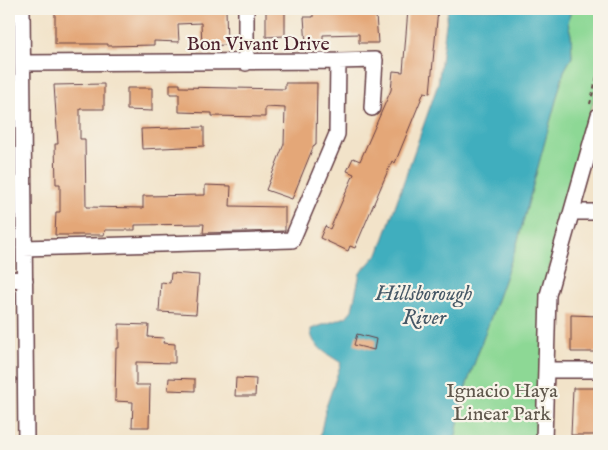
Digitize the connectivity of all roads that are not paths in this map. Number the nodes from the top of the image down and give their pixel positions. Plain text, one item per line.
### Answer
1 (22, 9) edge
2 (246, 9) edge
3 (338, 61) junction
4 (23, 63) junction
5 (246, 63) junction
6 (16, 108) edge
7 (372, 108) dead end
8 (599, 116) edge
9 (573, 212) junction
10 (599, 212) edge
11 (24, 248) junction
12 (9, 280) edge
13 (25, 280) junction
14 (546, 370) junction
15 (599, 370) edge
16 (26, 441) edge
17 (544, 441) edge

1 - 4 street
2 - 5 street
3 - 5 street, Bon Vivant Drive
3 - 7 street
3 - 11 street, Bon Vivant Drive
4 - 5 street, Bon Vivant Drive
4 - 6 street
6 - 11 street
8 - 9 street
9 - 10 street
9 - 14 street
11 - 13 street
12 - 13 street
13 - 16 street
14 - 15 street
14 - 17 street

